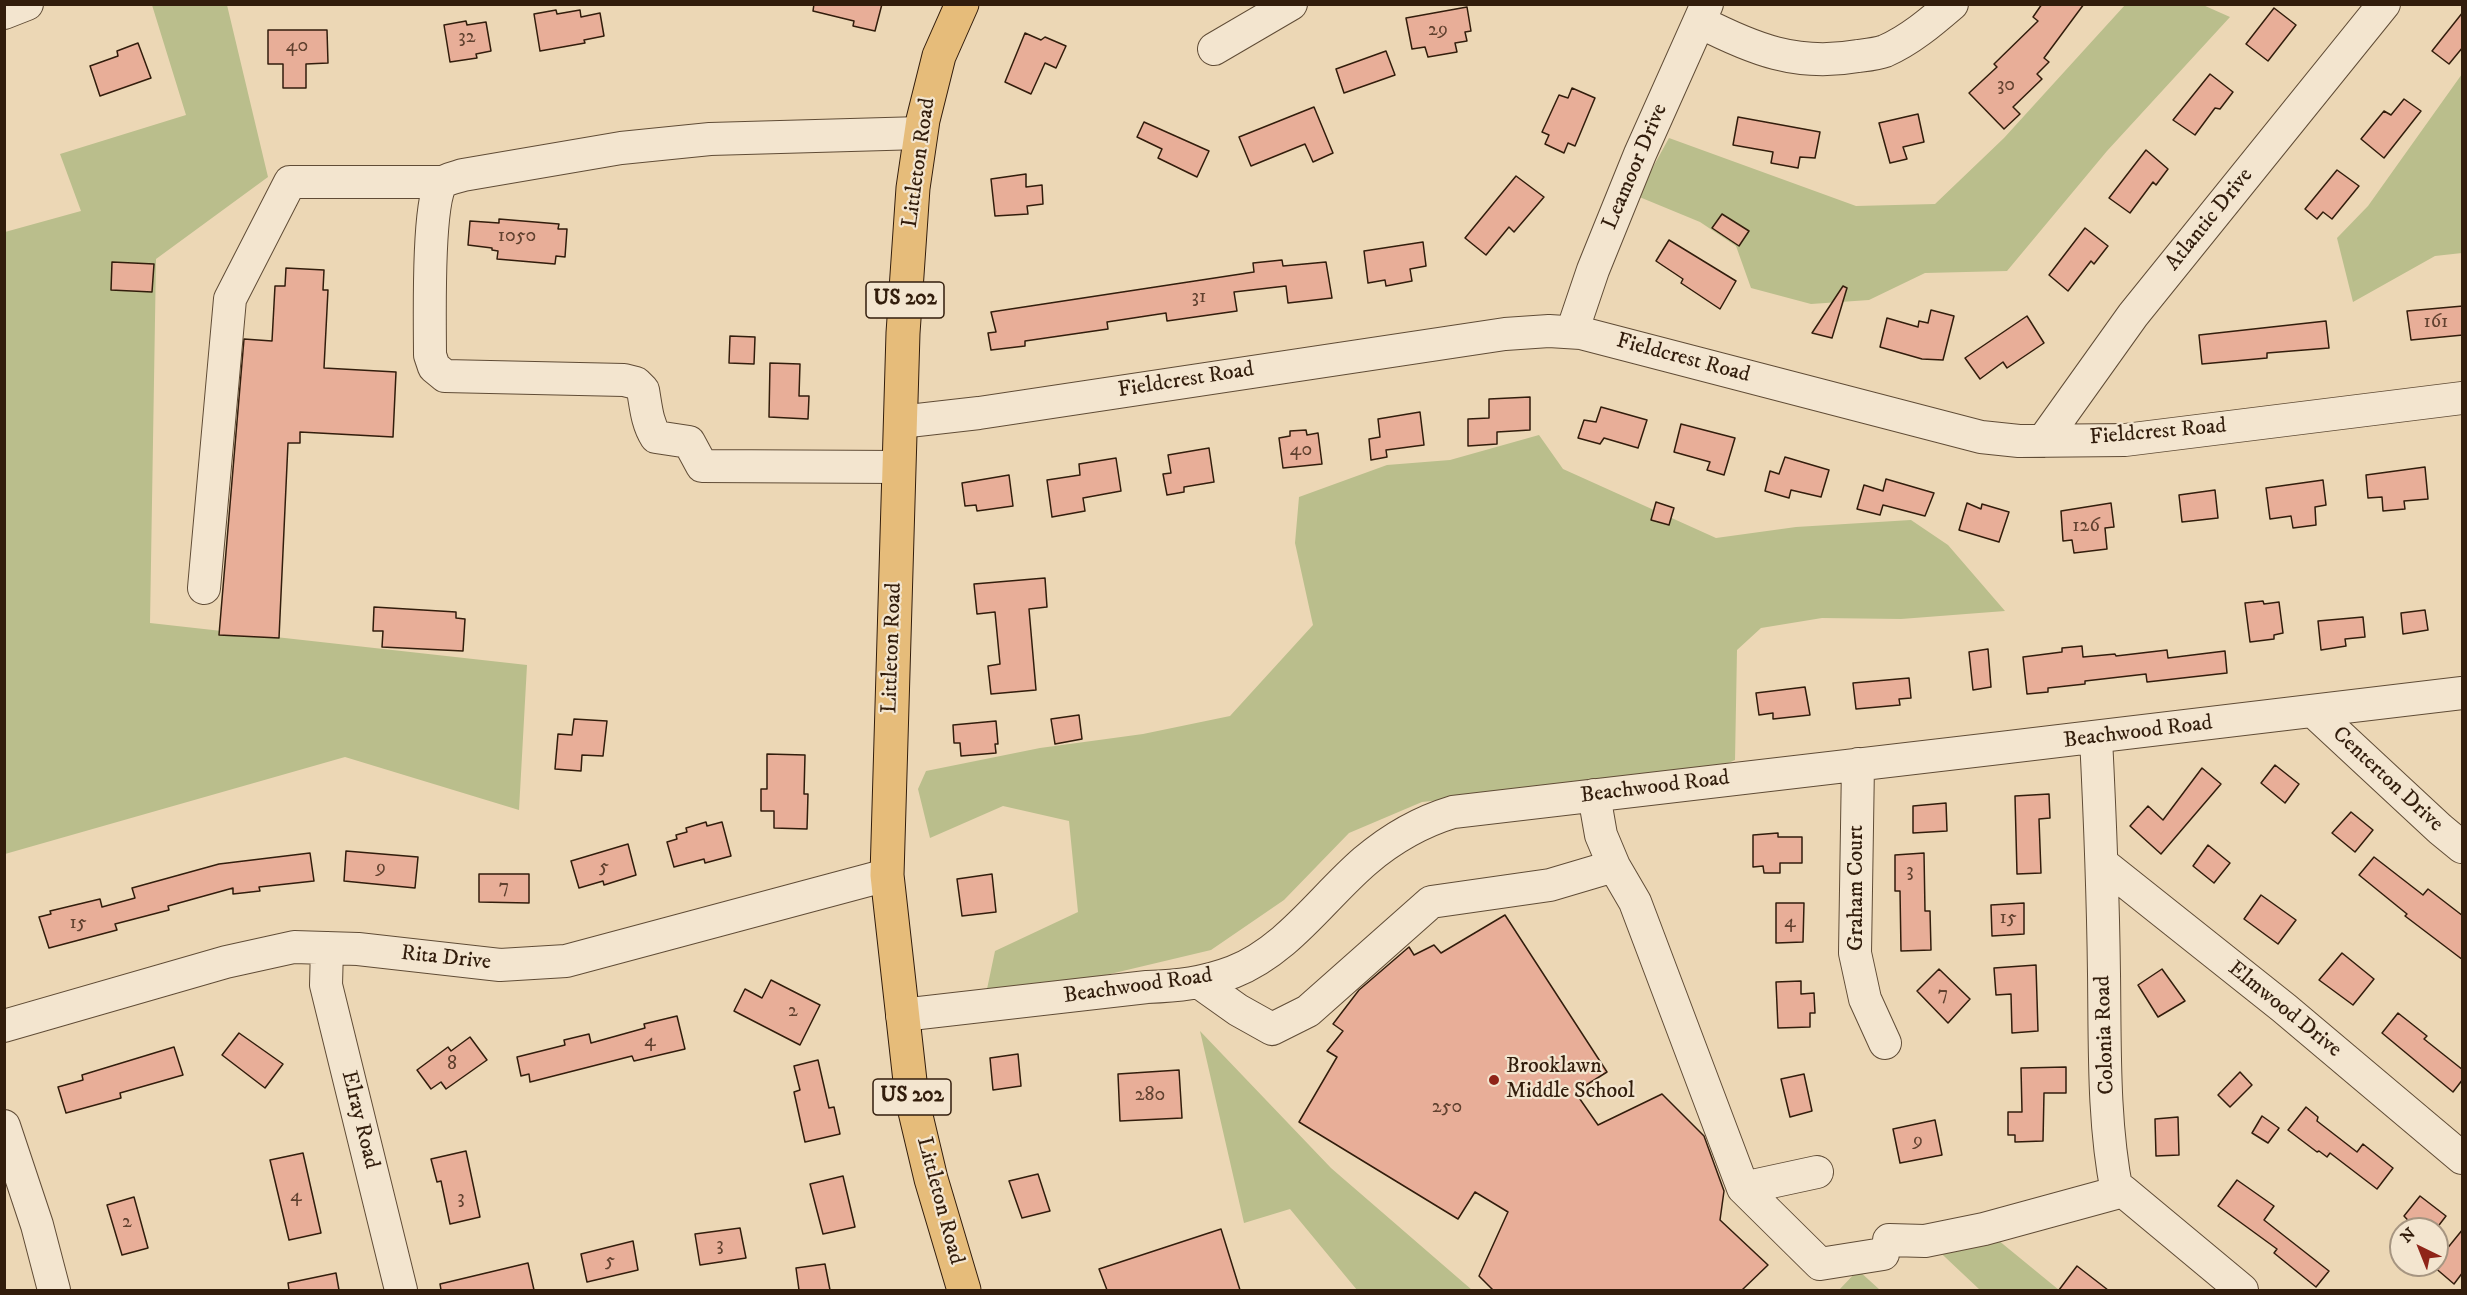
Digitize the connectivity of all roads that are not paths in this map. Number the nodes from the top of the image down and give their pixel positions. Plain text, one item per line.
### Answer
1 (27, 4) edge
2 (962, 4) edge
3 (1291, 4) edge
4 (1953, 4) edge
5 (2384, 4) edge
6 (4, 13) edge
7 (1703, 13) edge
8 (1214, 49) dead end
9 (921, 133) junction
10 (443, 182) junction
11 (1572, 332) junction
12 (2463, 398) edge
13 (900, 422) junction
14 (2043, 441) junction
15 (899, 467) junction
16 (204, 588) dead end
17 (2463, 693) edge
18 (2313, 711) junction
19 (2096, 738) junction
20 (1858, 764) junction
21 (1594, 795) junction
22 (2463, 847) edge
23 (2103, 864) junction
24 (1614, 866) junction
25 (886, 875) junction
26 (327, 948) junction
27 (1200, 983) junction
28 (903, 1015) junction
29 (4, 1026) edge
30 (1885, 1043) dead end
31 (4, 1126) edge
32 (2463, 1158) edge
33 (1817, 1172) dead end
34 (1743, 1188) junction
35 (2117, 1192) junction
36 (54, 1290) edge
37 (401, 1290) edge
38 (964, 1290) edge
39 (2242, 1290) edge

1 - 6 street
2 - 9 main road, Littleton Road / US 202
3 - 8 street
4 - 7 street
5 - 14 street, Atlantic Drive
7 - 11 street, Leamoor Drive
9 - 10 street
9 - 13 main road, Littleton Road / US 202
10 - 15 street
10 - 16 street
11 - 13 street, Fieldcrest Road
11 - 14 street, Fieldcrest Road
12 - 14 street, Fieldcrest Road
13 - 15 main road, Littleton Road / US 202
15 - 25 main road, Littleton Road / US 202
17 - 18 street, Beachwood Road
18 - 19 street, Beachwood Road
18 - 22 street, Centerton Drive
19 - 20 street, Beachwood Road
19 - 23 street, Colonia Road
20 - 21 street, Beachwood Road
20 - 30 street, Graham Court
21 - 24 street
21 - 27 street, Beachwood Road
23 - 32 street, Elmwood Drive
23 - 35 street, Colonia Road
24 - 27 street
24 - 34 street
25 - 26 street, Rita Drive
25 - 28 main road, Littleton Road / US 202
26 - 29 street, Rita Drive
26 - 37 street, Elray Road
27 - 28 street, Beachwood Road
28 - 38 main road, Littleton Road / US 202
31 - 36 street
33 - 34 street
34 - 35 street
35 - 39 street

